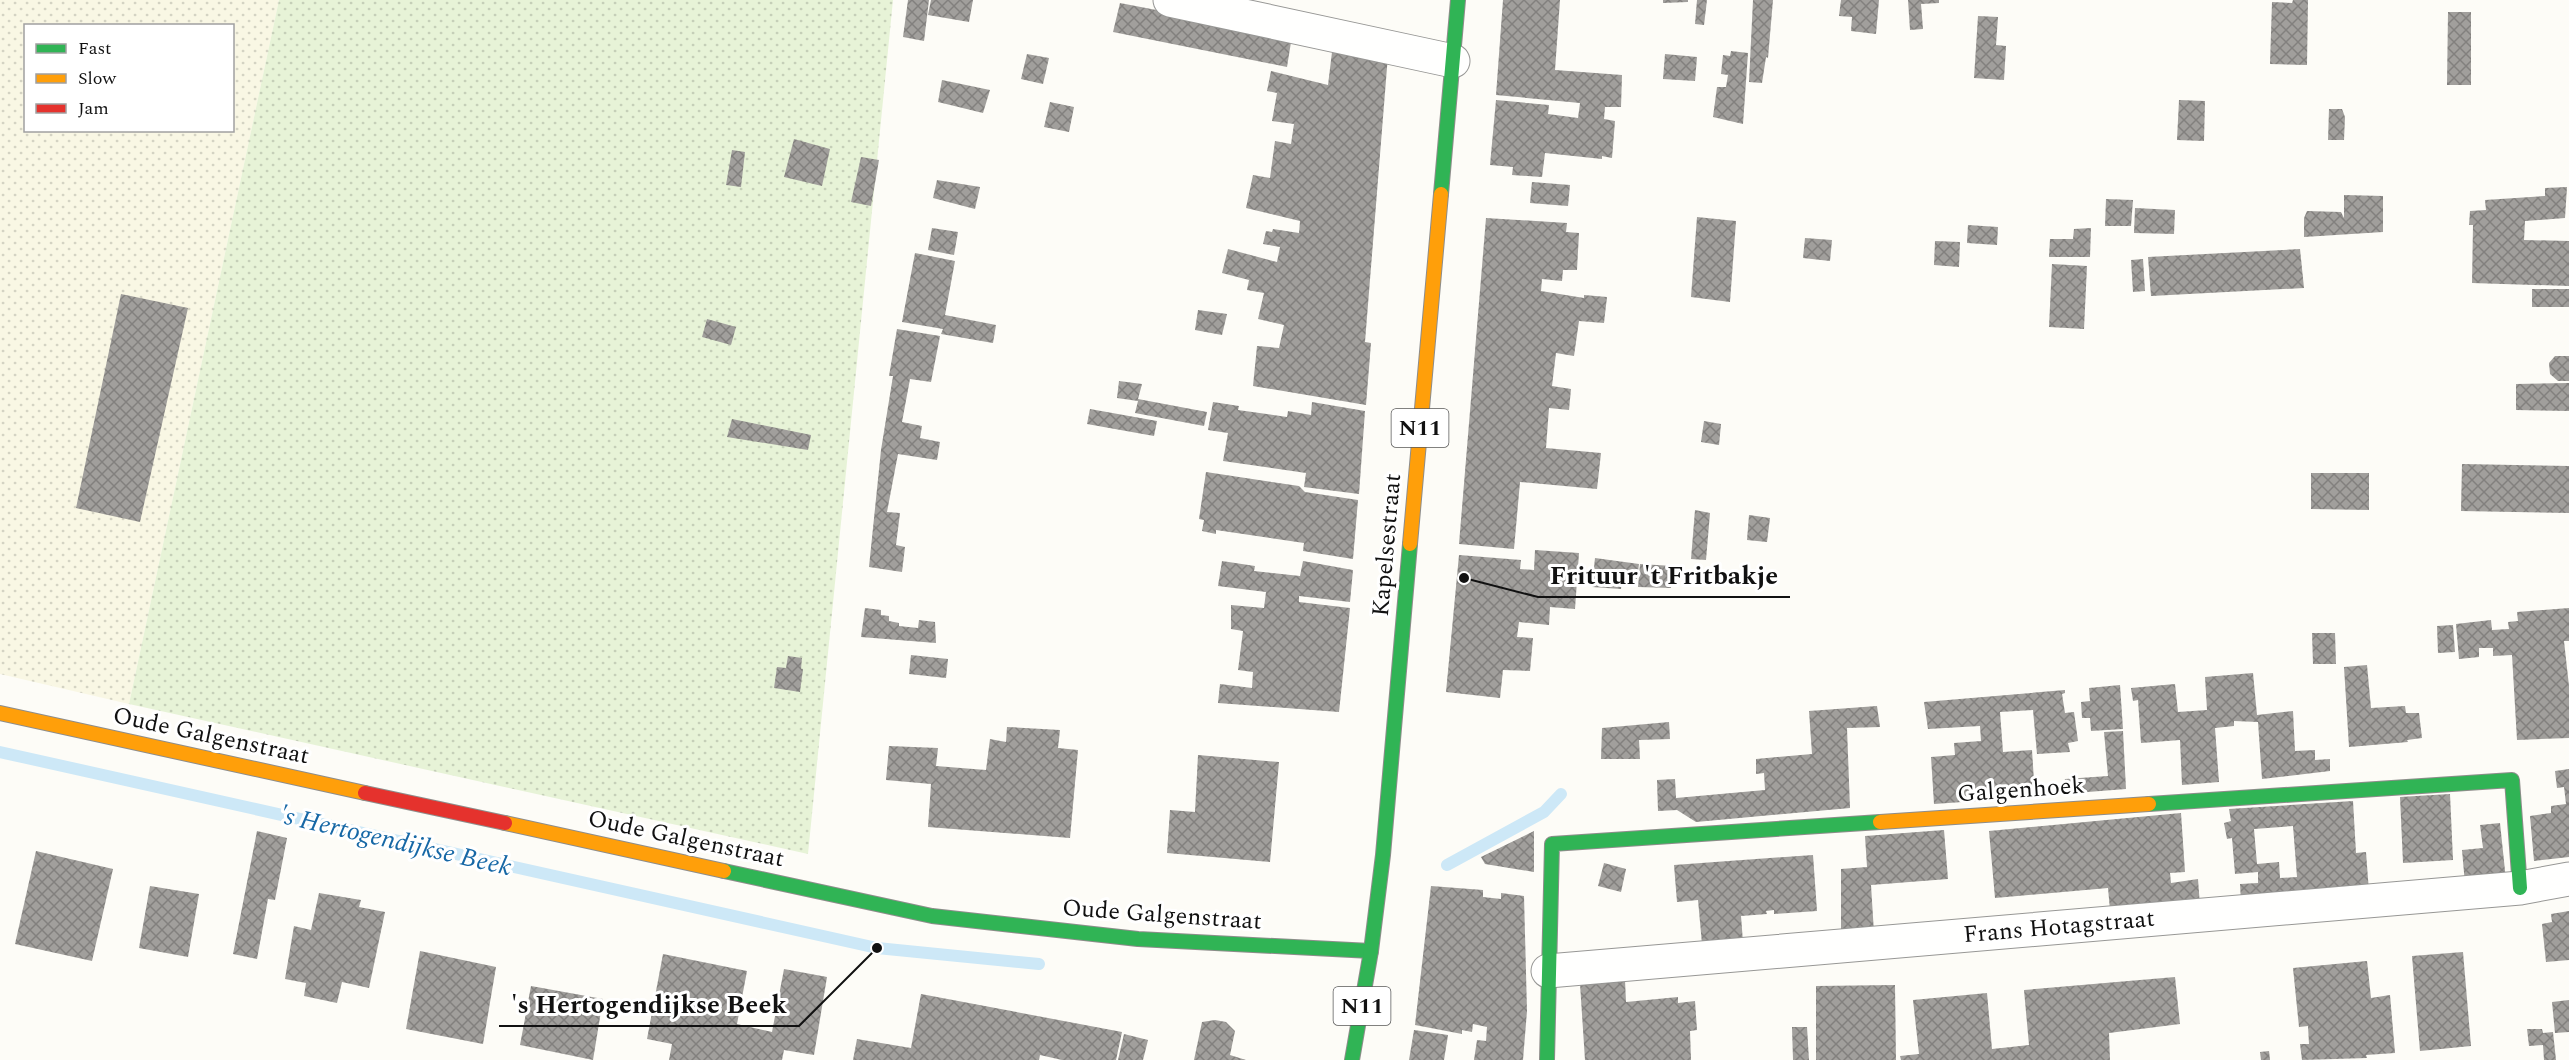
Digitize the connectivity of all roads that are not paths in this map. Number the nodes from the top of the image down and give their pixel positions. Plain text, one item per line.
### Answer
1 (1170, 0) edge
2 (1458, 0) edge
3 (1453, 61) junction
4 (0, 713) edge
5 (2569, 879) edge
6 (2520, 888) junction
7 (1371, 951) junction
8 (1548, 971) junction
9 (1352, 1060) edge
10 (1547, 1060) edge

1 - 3 street
2 - 3 street, Kapelsestraat / N11
3 - 7 street, Kapelsestraat / N11
4 - 7 street, Oude Galgenstraat
5 - 6 street, Frans Hotagstraat
6 - 8 street, Frans Hotagstraat
6 - 8 street, Galgenhoek
7 - 9 street, N11
8 - 10 street

